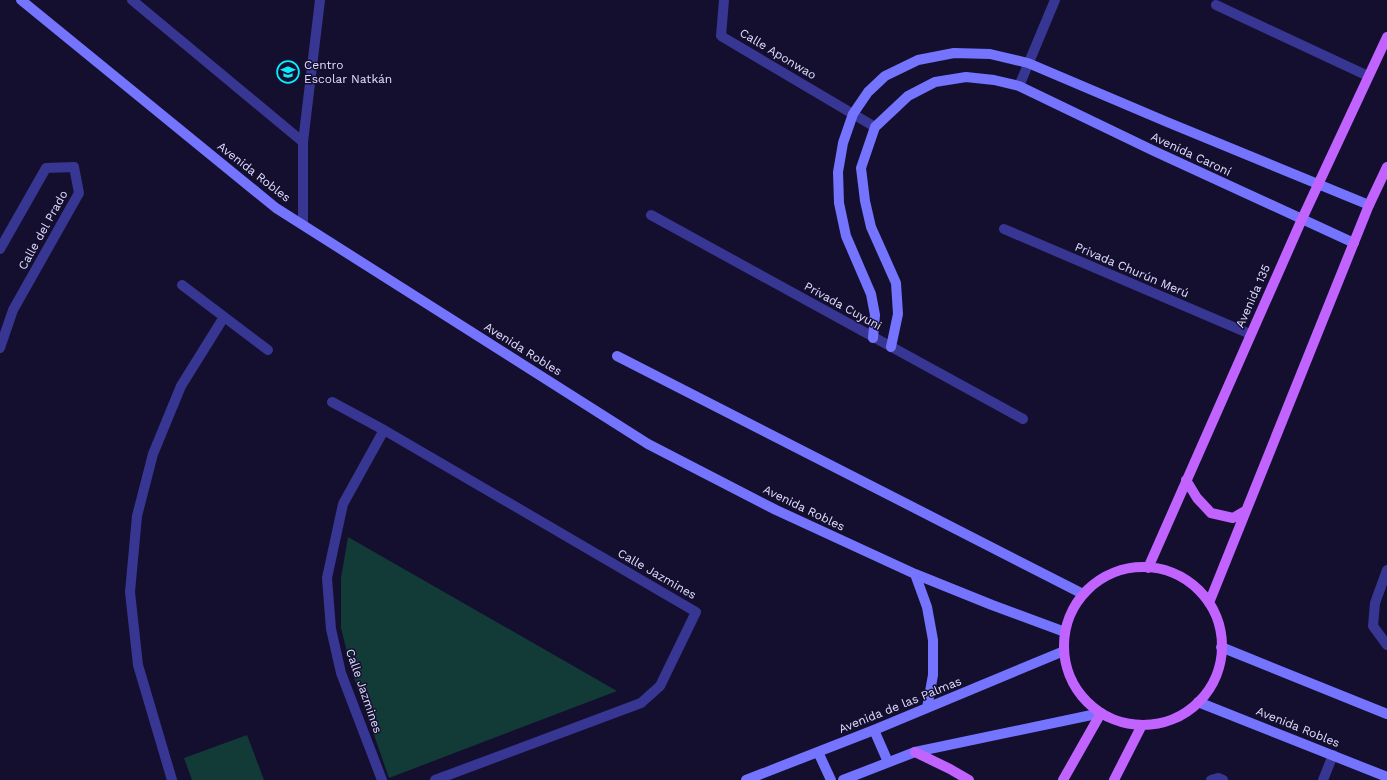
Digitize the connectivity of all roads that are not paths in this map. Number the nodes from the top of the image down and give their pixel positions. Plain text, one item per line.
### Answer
1 (21, 0) edge
2 (132, 0) edge
3 (320, 0) edge
4 (724, 0) edge
5 (1055, 0) edge
6 (1216, 5) dead end
7 (1387, 37) edge
8 (1028, 63) junction
9 (1368, 76) junction
10 (1019, 86) junction
11 (853, 114) junction
12 (875, 127) junction
13 (303, 142) junction
14 (1387, 167) edge
15 (1318, 184) junction
16 (1369, 205) junction
17 (651, 215) dead end
18 (1302, 219) junction
19 (303, 225) junction
20 (1004, 229) dead end
21 (1354, 243) junction
22 (0, 249) edge
23 (182, 285) dead end
24 (224, 317) junction
25 (1250, 334) junction
26 (874, 338) junction
27 (891, 347) junction
28 (0, 348) edge
29 (268, 350) dead end
30 (617, 356) dead end
31 (332, 402) dead end
32 (1023, 419) dead end
33 (384, 430) junction
34 (1186, 480) junction
35 (1245, 511) junction
36 (1148, 568) junction
37 (1387, 570) edge
38 (914, 574) junction
39 (1083, 594) junction
40 (1209, 603) junction
41 (1065, 632) junction
42 (1387, 645) edge
43 (1221, 648) junction
44 (1064, 651) junction
45 (1198, 702) junction
46 (927, 708) junction
47 (1101, 713) junction
48 (1387, 714) edge
49 (1142, 725) junction
50 (874, 730) junction
51 (818, 752) junction
52 (915, 752) junction
53 (1333, 755) junction
54 (888, 762) junction
55 (1387, 777) edge
56 (172, 780) edge
57 (382, 780) edge
58 (435, 780) edge
59 (746, 780) edge
60 (831, 780) edge
61 (843, 780) edge
62 (969, 780) edge
63 (1063, 780) edge
64 (1114, 780) edge
65 (1211, 780) edge
66 (1223, 780) edge
67 (1323, 780) edge

1 - 19 main road, Avenida Robles
2 - 13 street
3 - 13 street
4 - 11 street, Calle Aponwao
5 - 8 street
6 - 9 street
7 - 9 main road, Avenida 135
8 - 10 street
8 - 11 main road
8 - 15 main road, Avenida Caroní
9 - 15 main road, Avenida 135
10 - 12 main road
10 - 18 main road, Avenida Caroní
11 - 12 street, Calle Aponwao
11 - 26 main road
12 - 27 main road
13 - 19 street
14 - 16 main road
15 - 16 main road, Avenida Caroní
15 - 18 main road, Avenida 135
16 - 21 main road
17 - 26 street, Privada Cuyuni
18 - 21 main road, Avenida Caroní
18 - 25 main road, Avenida 135
19 - 38 main road, Avenida Robles
20 - 25 street, Privada Churún Merú
21 - 35 main road
22 - 28 street, Calle del Prado
23 - 24 street
24 - 29 street
24 - 56 street
25 - 34 main road, Avenida 135
26 - 27 street, Privada Cuyuni
27 - 32 street, Privada Cuyuni
30 - 39 main road
31 - 33 street, Calle Jazmines
33 - 57 street, Calle Jazmines
33 - 58 street, Calle Jazmines
34 - 35 main road
34 - 36 main road, Avenida 135
35 - 40 main road
36 - 39 main road
36 - 40 main road
37 - 42 street
38 - 41 main road, Avenida Robles
38 - 46 main road
39 - 41 main road
40 - 43 main road
41 - 44 main road
43 - 45 main road
43 - 48 main road
44 - 46 main road, Avenida de las Palmas
44 - 47 main road
45 - 49 main road
45 - 53 main road, Avenida Robles
46 - 50 main road, Avenida de las Palmas
47 - 49 main road
47 - 52 main road
47 - 63 main road
49 - 64 main road
50 - 51 main road, Avenida de las Palmas
50 - 54 main road
51 - 59 main road, Avenida de las Palmas
51 - 60 main road
52 - 54 main road
52 - 62 main road
53 - 55 main road, Avenida Robles
53 - 67 street
54 - 61 main road
65 - 66 street

